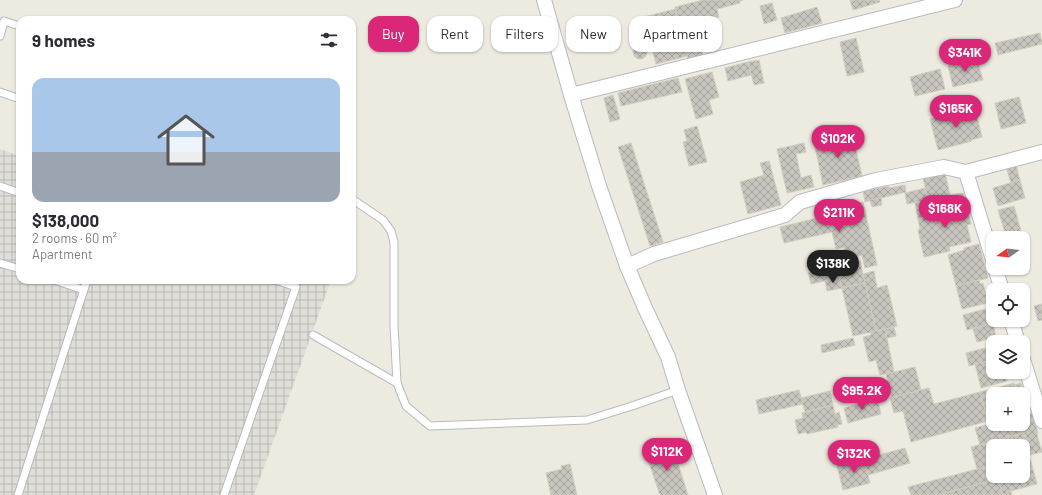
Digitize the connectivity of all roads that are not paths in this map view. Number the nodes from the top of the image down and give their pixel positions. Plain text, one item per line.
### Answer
1 (544, 0) edge
2 (955, 0) edge
3 (16, 25) dead end
4 (0, 36) edge
5 (0, 92) edge
6 (571, 95) junction
7 (16, 98) edge
8 (1042, 152) edge
9 (966, 172) junction
10 (0, 186) edge
11 (16, 192) edge
12 (356, 202) edge
13 (986, 237) edge
14 (0, 262) edge
15 (627, 266) junction
16 (16, 268) edge
17 (66, 284) edge
18 (86, 284) edge
19 (287, 284) edge
20 (84, 290) junction
21 (314, 335) dead end
22 (1029, 379) edge
23 (397, 383) junction
24 (678, 390) junction
25 (1042, 421) edge
26 (18, 495) edge
27 (224, 495) edge
28 (715, 495) edge

1 - 6 street
2 - 6 street
3 - 4 lane
5 - 7 lane
6 - 15 street
8 - 9 street
9 - 13 street
9 - 15 street
10 - 11 lane
12 - 23 lane
14 - 16 lane
15 - 24 street
17 - 20 lane
18 - 20 lane
19 - 27 lane
20 - 26 lane
21 - 23 lane
22 - 25 street
23 - 24 lane
24 - 28 street

